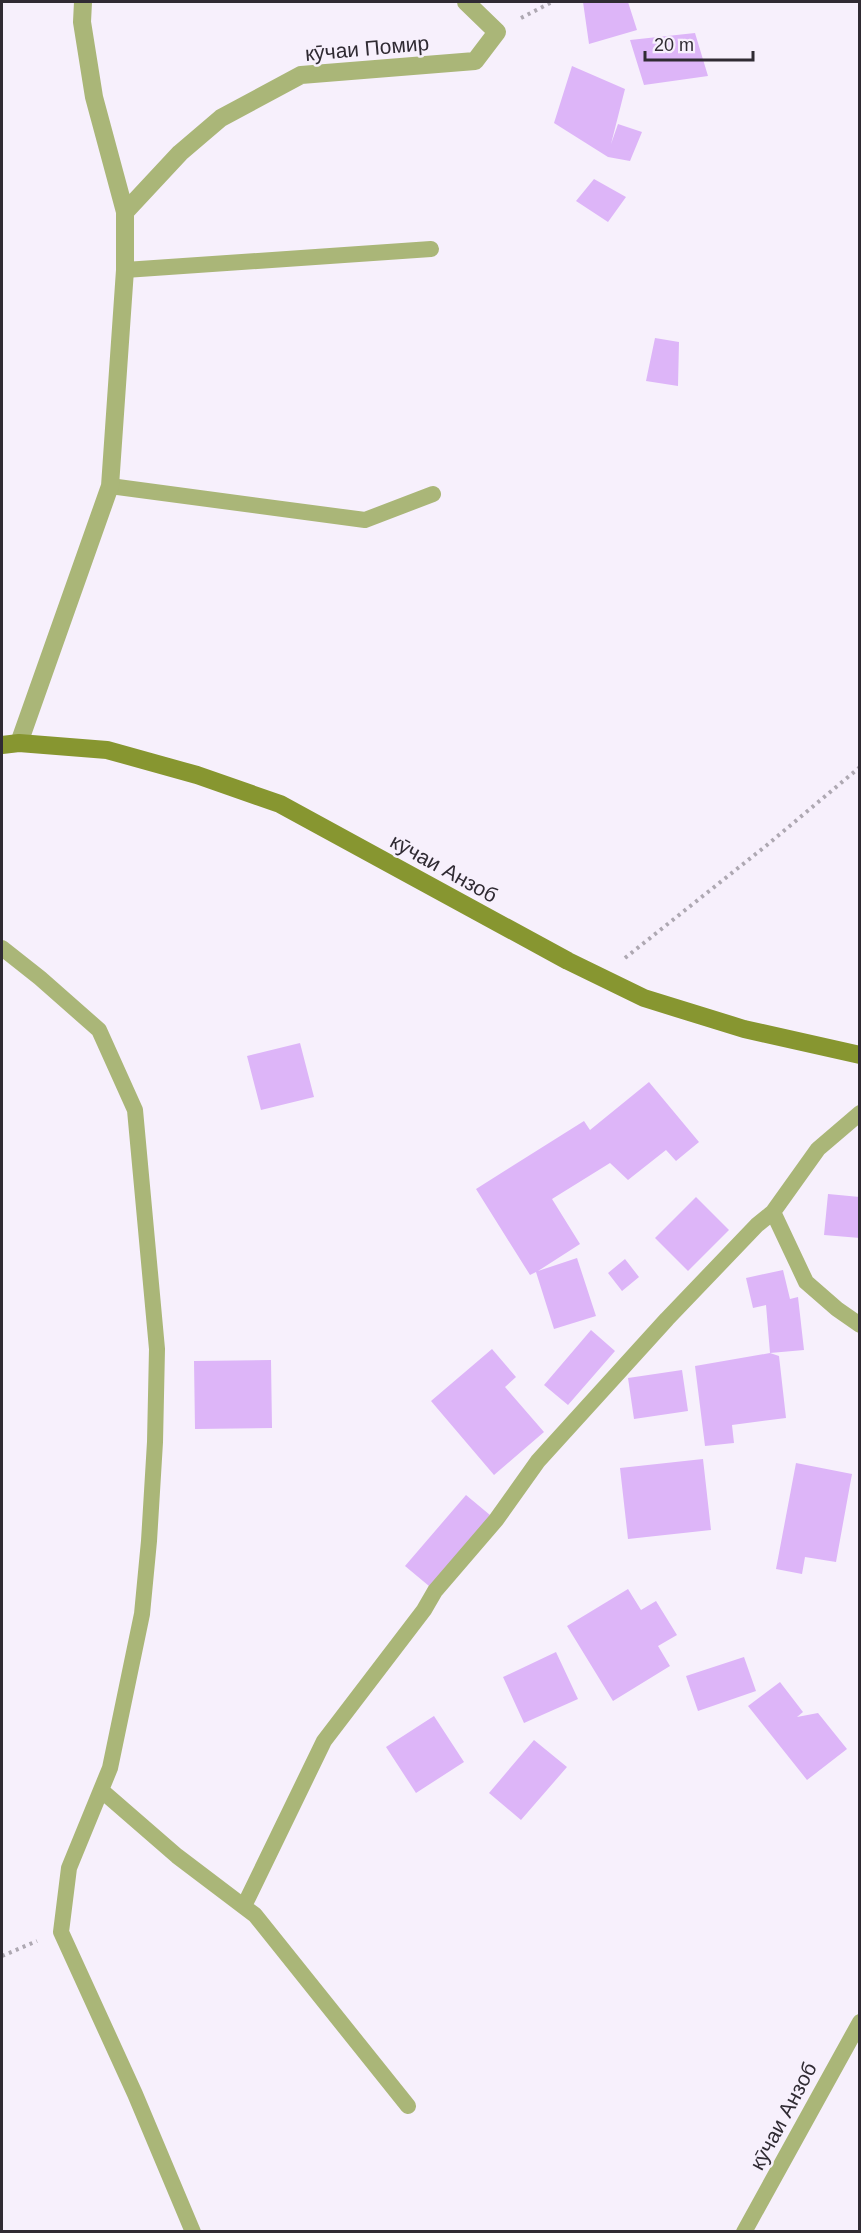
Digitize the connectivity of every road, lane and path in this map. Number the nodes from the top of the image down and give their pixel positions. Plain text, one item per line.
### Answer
1 (84, 2) edge
2 (466, 2) edge
3 (552, 2) edge
4 (497, 32) junction
5 (124, 212) junction
6 (431, 249) dead end
7 (125, 270) junction
8 (110, 486) junction
9 (433, 494) dead end
10 (10, 744) edge
11 (860, 767) edge
12 (2, 948) edge
13 (601, 977) junction
14 (860, 1055) edge
15 (860, 1113) edge
16 (773, 1212) junction
17 (860, 1325) edge
18 (101, 1790) junction
19 (244, 1906) junction
20 (61, 1932) junction
21 (2, 1956) edge
22 (860, 2022) edge
23 (408, 2106) dead end
24 (193, 2232) edge
25 (744, 2232) edge

1 - 5 street
2 - 4 street
3 - 4 path
4 - 5 street, кӯчаи Помир
5 - 7 street
6 - 7 lane
7 - 8 street
8 - 9 lane
8 - 10 street
10 - 13 street, кӯчаи Анзоб
11 - 13 path
12 - 18 lane
13 - 14 street, кӯчаи Анзоб
15 - 16 lane
16 - 17 lane
16 - 19 lane
18 - 19 lane
18 - 20 lane
19 - 23 lane
20 - 21 path
20 - 24 lane
22 - 25 lane, кӯчаи Анзоб

